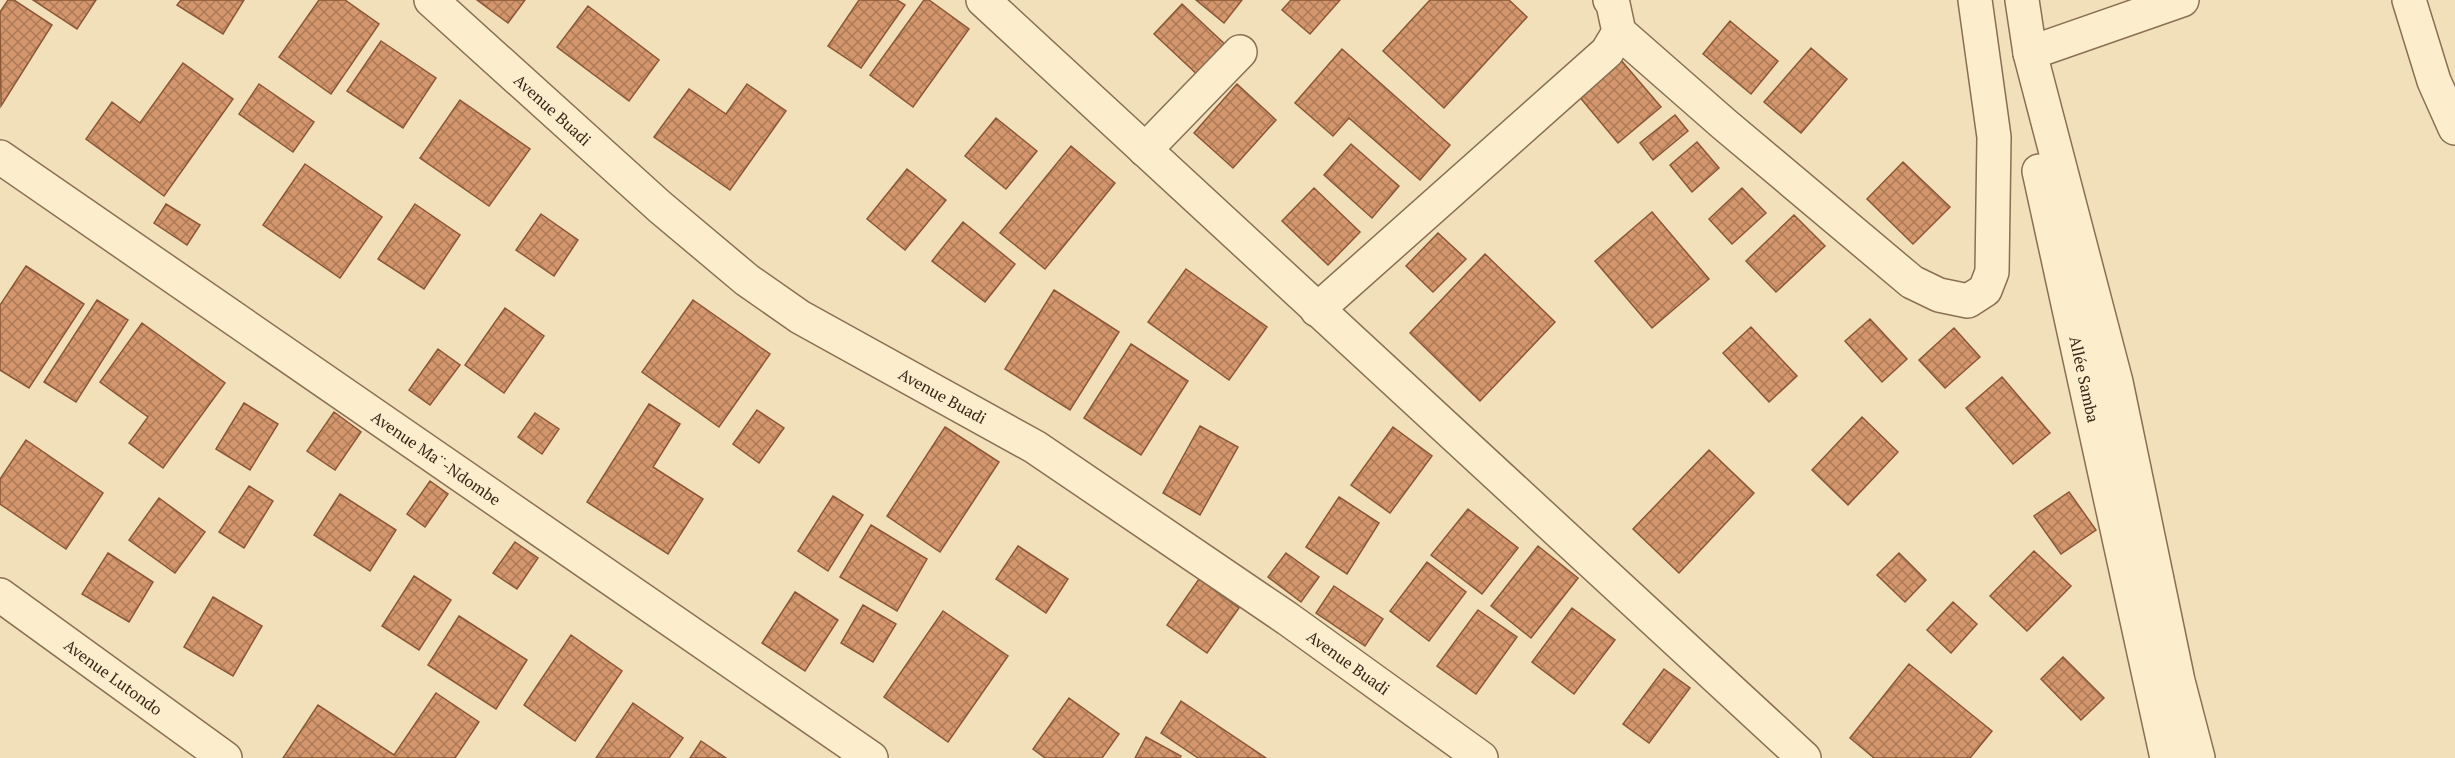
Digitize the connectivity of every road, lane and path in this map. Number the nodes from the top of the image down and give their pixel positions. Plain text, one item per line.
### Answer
1 (431, 0) edge
2 (983, 0) edge
3 (1610, 0) edge
4 (1975, 0) edge
5 (2002, 0) edge
6 (2022, 0) edge
7 (2182, 0) edge
8 (2409, 0) edge
9 (1619, 32) junction
10 (1240, 52) dead end
11 (2030, 53) junction
12 (2455, 128) edge
13 (1145, 150) junction
14 (0, 157) edge
15 (1317, 310) junction
16 (0, 595) edge
17 (225, 758) edge
18 (871, 758) edge
19 (1481, 758) edge
20 (1804, 758) edge
21 (2167, 758) edge
22 (2198, 758) edge

1 - 19 street, Avenue Buadi
2 - 13 street
3 - 9 street
4 - 9 street
5 - 21 street, Allée Samba
6 - 11 street
7 - 11 street
8 - 12 street
9 - 15 street
10 - 13 street
11 - 22 street
13 - 15 street
14 - 18 street, Avenue Ma¨-Ndombe
15 - 20 street
16 - 17 street, Avenue Lutondo

